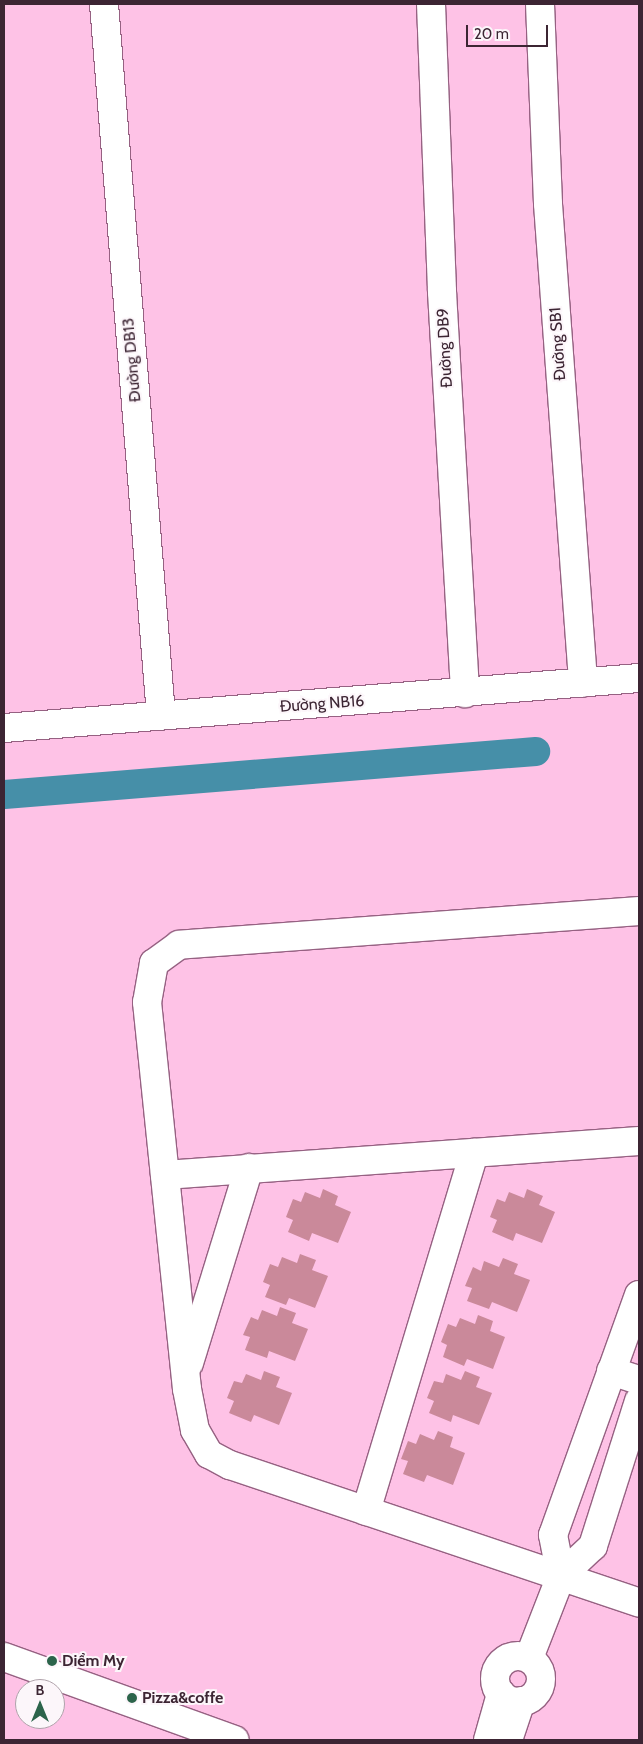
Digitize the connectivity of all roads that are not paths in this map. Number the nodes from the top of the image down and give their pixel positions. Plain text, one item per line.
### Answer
1 (104, 4) edge
2 (431, 4) edge
3 (540, 4) edge
4 (639, 678) edge
5 (584, 683) junction
6 (464, 693) junction
7 (161, 716) junction
8 (4, 728) edge
9 (639, 911) edge
10 (639, 1141) edge
11 (474, 1152) junction
12 (249, 1168) junction
13 (165, 1175) junction
14 (639, 1295) edge
15 (611, 1371) junction
16 (186, 1373) junction
17 (639, 1380) edge
18 (639, 1401) edge
19 (366, 1511) junction
20 (561, 1576) junction
21 (639, 1603) edge
22 (4, 1657) edge
23 (529, 1658) junction
24 (511, 1698) junction
25 (226, 1738) edge
26 (488, 1740) edge
27 (508, 1740) edge

1 - 7 street, Đường DB13
2 - 6 street, Đường DB9
3 - 5 street, Đường SB1
4 - 5 street, Đường NB16
5 - 6 street, Đường NB16
6 - 7 street, Đường NB16
7 - 8 street, Đường NB16
9 - 13 street
10 - 11 street
11 - 12 street
11 - 19 street
12 - 13 street
12 - 16 street
13 - 16 street
14 - 15 street
15 - 17 street
15 - 20 street
16 - 19 street
18 - 20 street
19 - 20 street
20 - 21 street
20 - 23 street
22 - 25 street
23 - 24 street
23 - 24 street
24 - 26 street
24 - 27 street

